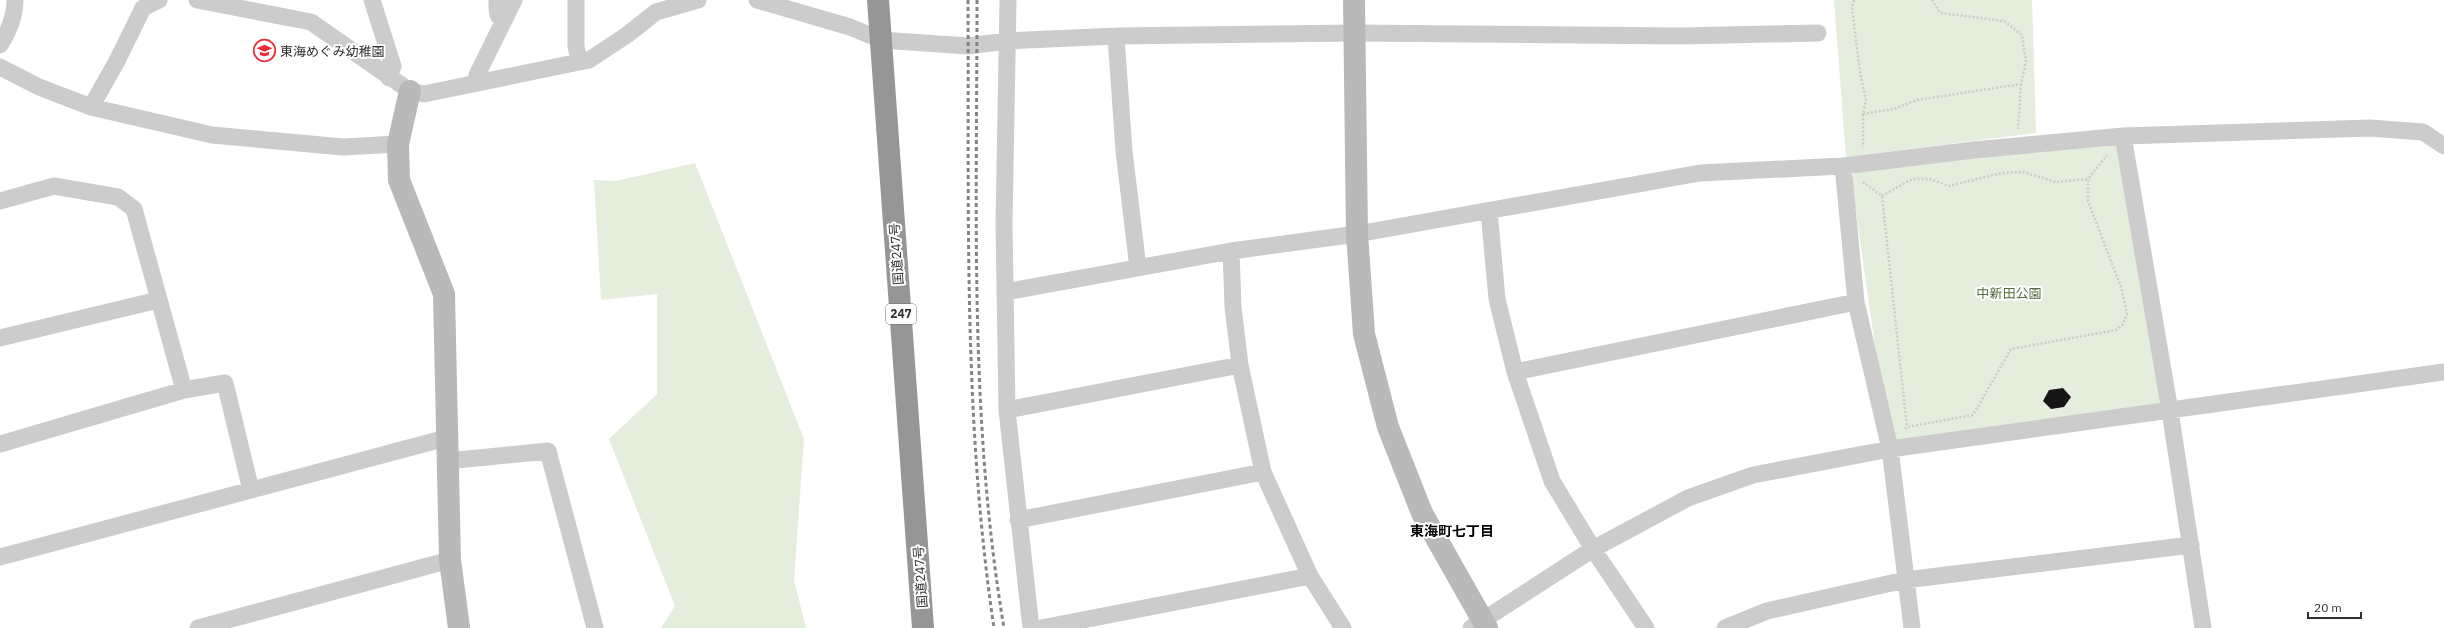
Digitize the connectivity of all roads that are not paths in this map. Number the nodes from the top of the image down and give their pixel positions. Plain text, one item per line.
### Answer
1 (15, 0) edge
2 (159, 0) edge
3 (197, 0) edge
4 (372, 0) edge
5 (497, 0) edge
6 (514, 0) edge
7 (576, 0) edge
8 (698, 0) edge
9 (757, 0) edge
10 (878, 0) edge
11 (1008, 0) edge
12 (1354, 0) edge
13 (503, 22) junction
14 (1355, 33) junction
15 (1818, 33) dead end
16 (1116, 36) junction
17 (881, 40) junction
18 (1007, 41) junction
19 (0, 45) edge
20 (580, 62) junction
21 (0, 67) edge
22 (389, 78) junction
23 (476, 83) junction
24 (410, 91) junction
25 (91, 107) junction
26 (2123, 136) junction
27 (398, 144) junction
28 (2444, 146) edge
29 (1843, 166) junction
30 (0, 201) edge
31 (1490, 211) junction
32 (1357, 234) junction
33 (1231, 251) junction
34 (1138, 268) junction
35 (1005, 292) junction
36 (158, 300) junction
37 (1856, 302) junction
38 (0, 338) edge
39 (1240, 365) junction
40 (1515, 372) junction
41 (2444, 372) edge
42 (184, 390) junction
43 (1007, 410) junction
44 (2170, 411) junction
45 (446, 438) junction
46 (0, 444) edge
47 (1890, 449) junction
48 (447, 461) junction
49 (1263, 472) junction
50 (250, 490) junction
51 (1018, 520) junction
52 (2190, 545) junction
53 (1593, 550) junction
54 (0, 557) edge
55 (450, 560) junction
56 (1310, 576) junction
57 (1905, 580) junction
58 (1480, 626) edge
59 (198, 628) edge
60 (459, 628) edge
61 (595, 628) edge
62 (923, 628) edge
63 (1031, 628) edge
64 (1041, 628) edge
65 (1343, 628) edge
66 (1646, 628) edge
67 (1725, 628) edge
68 (1912, 628) edge
69 (2204, 628) edge

1 - 19 street
2 - 25 street
3 - 22 street
4 - 22 street
5 - 13 street
6 - 13 street
7 - 20 street
8 - 20 street
9 - 17 street
10 - 17 highway, 国道247号 / 247
11 - 18 street
12 - 14 street
13 - 23 street
14 - 15 street
14 - 16 street
14 - 32 street
16 - 18 street
16 - 34 street
17 - 18 street
17 - 62 highway, 国道247号 / 247
18 - 35 street
20 - 23 street
21 - 25 street
22 - 24 street
23 - 24 street
24 - 27 street
25 - 27 street
26 - 28 street
26 - 29 street
26 - 44 street
27 - 45 street
29 - 31 street
29 - 37 street
30 - 36 street
31 - 32 street
31 - 40 street
32 - 33 street
32 - 58 street
33 - 34 street
33 - 39 street
34 - 35 street
35 - 43 street
36 - 38 street
36 - 42 street
37 - 40 street
37 - 47 street
39 - 43 street
39 - 49 street
40 - 53 street
41 - 44 street
42 - 46 street
42 - 50 street
43 - 51 street
44 - 47 street
44 - 52 street
45 - 48 street
45 - 50 street
47 - 53 street
47 - 57 street
48 - 55 street
48 - 61 street
49 - 51 street
49 - 56 street
50 - 54 street
51 - 63 street
52 - 57 street
52 - 69 street
53 - 58 street
53 - 66 street
55 - 59 street
55 - 60 street
56 - 64 street
56 - 65 street
57 - 67 street
57 - 68 street

